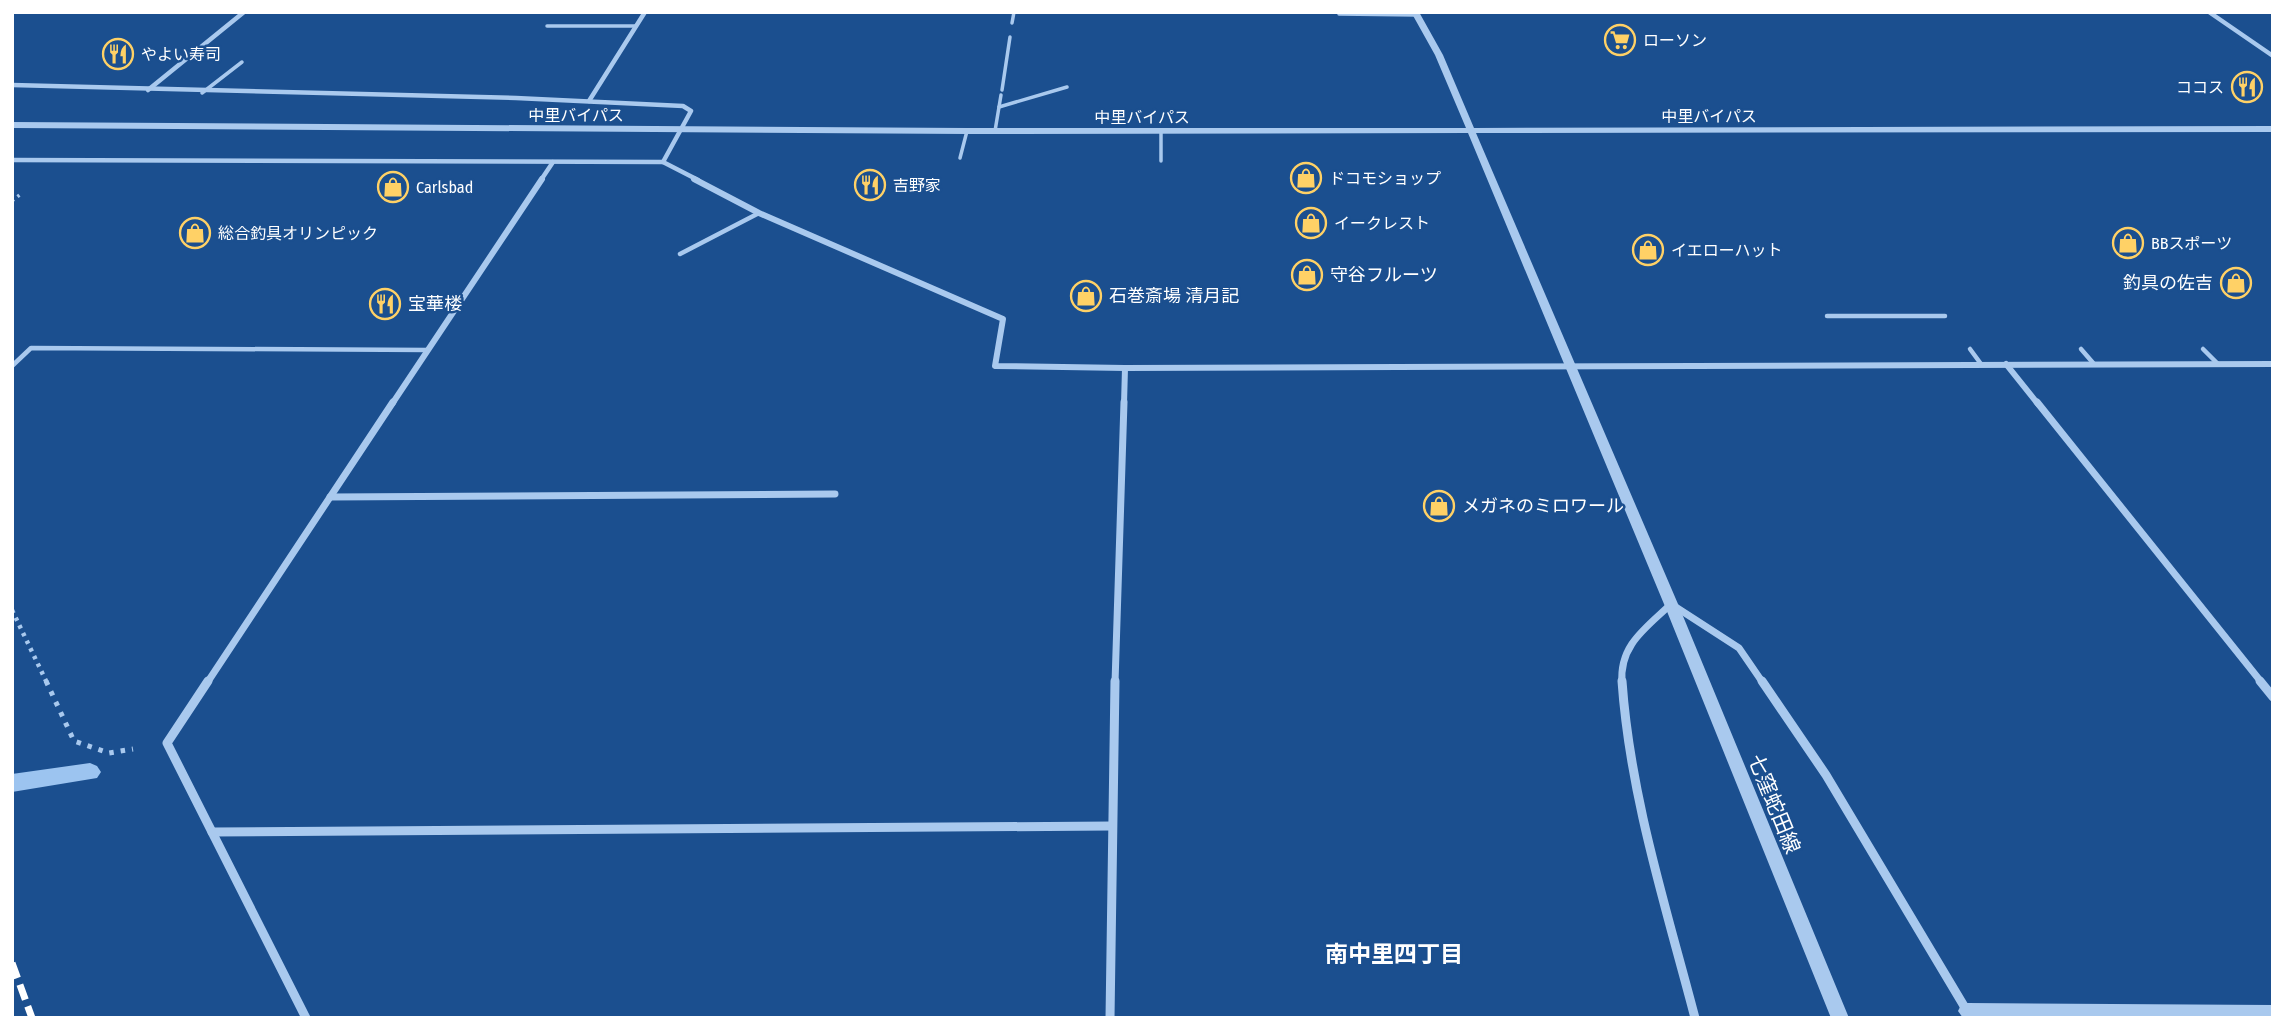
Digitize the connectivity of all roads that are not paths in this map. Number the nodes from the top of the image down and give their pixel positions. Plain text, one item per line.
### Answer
1 (243, 12) edge
2 (645, 12) edge
3 (1014, 12) edge
4 (2209, 12) edge
5 (1339, 14) dead end
6 (1416, 14) edge
7 (1012, 23) dead end
8 (547, 26) dead end
9 (636, 26) junction
10 (1010, 37) dead end
11 (2273, 57) edge
12 (242, 62) dead end
13 (12, 85) edge
14 (1067, 87) dead end
15 (147, 91) junction
16 (202, 93) junction
17 (589, 101) junction
18 (999, 107) junction
19 (12, 125) edge
20 (2273, 129) edge
21 (681, 130) junction
22 (967, 131) junction
23 (995, 131) junction
24 (1161, 131) junction
25 (1469, 131) junction
26 (960, 158) dead end
27 (12, 160) edge
28 (1161, 161) dead end
29 (553, 162) junction
30 (663, 162) junction
31 (759, 214) junction
32 (680, 254) dead end
33 (1827, 316) dead end
34 (1945, 316) dead end
35 (1970, 349) dead end
36 (2081, 349) dead end
37 (2203, 349) dead end
38 (428, 350) junction
39 (1982, 364) junction
40 (2006, 364) junction
41 (2094, 364) junction
42 (2218, 364) junction
43 (2273, 364) edge
44 (12, 366) edge
45 (1571, 367) junction
46 (1125, 368) junction
47 (835, 494) dead end
48 (330, 497) junction
49 (1671, 604) junction
50 (2273, 697) edge
51 (1111, 826) junction
52 (212, 832) junction
53 (1969, 1014) edge
54 (2273, 1014) edge
55 (306, 1018) edge
56 (1110, 1018) edge
57 (1695, 1018) edge
58 (1840, 1018) edge

1 - 15 street
2 - 9 street
3 - 7 lane
4 - 11 street
5 - 6 lane
6 - 25 street, 七窪蛇田線
8 - 9 lane
9 - 17 street
10 - 18 lane
12 - 16 lane
13 - 15 street
14 - 18 lane
15 - 16 street
16 - 17 street
17 - 21 street
18 - 23 lane
19 - 21 street, 中里バイパス
20 - 25 street, 中里バイパス
21 - 22 street, 中里バイパス
21 - 30 street
22 - 23 street, 中里バイパス
22 - 26 lane
23 - 24 street, 中里バイパス
24 - 25 street, 中里バイパス
24 - 28 lane
25 - 45 street, 七窪蛇田線
27 - 29 street
29 - 30 street
29 - 38 street
30 - 31 street
31 - 32 lane
31 - 46 street
33 - 34 lane
35 - 39 lane
36 - 41 lane
37 - 42 lane
38 - 44 lane
38 - 48 street
39 - 40 street
39 - 45 street
40 - 41 street
40 - 50 street
41 - 42 street
42 - 43 street
45 - 46 street
45 - 49 street, 七窪蛇田線
46 - 51 street
47 - 48 street
48 - 52 street
49 - 53 street
49 - 57 street
49 - 58 street, 七窪蛇田線
51 - 52 street
51 - 56 street
52 - 55 street
53 - 54 street

